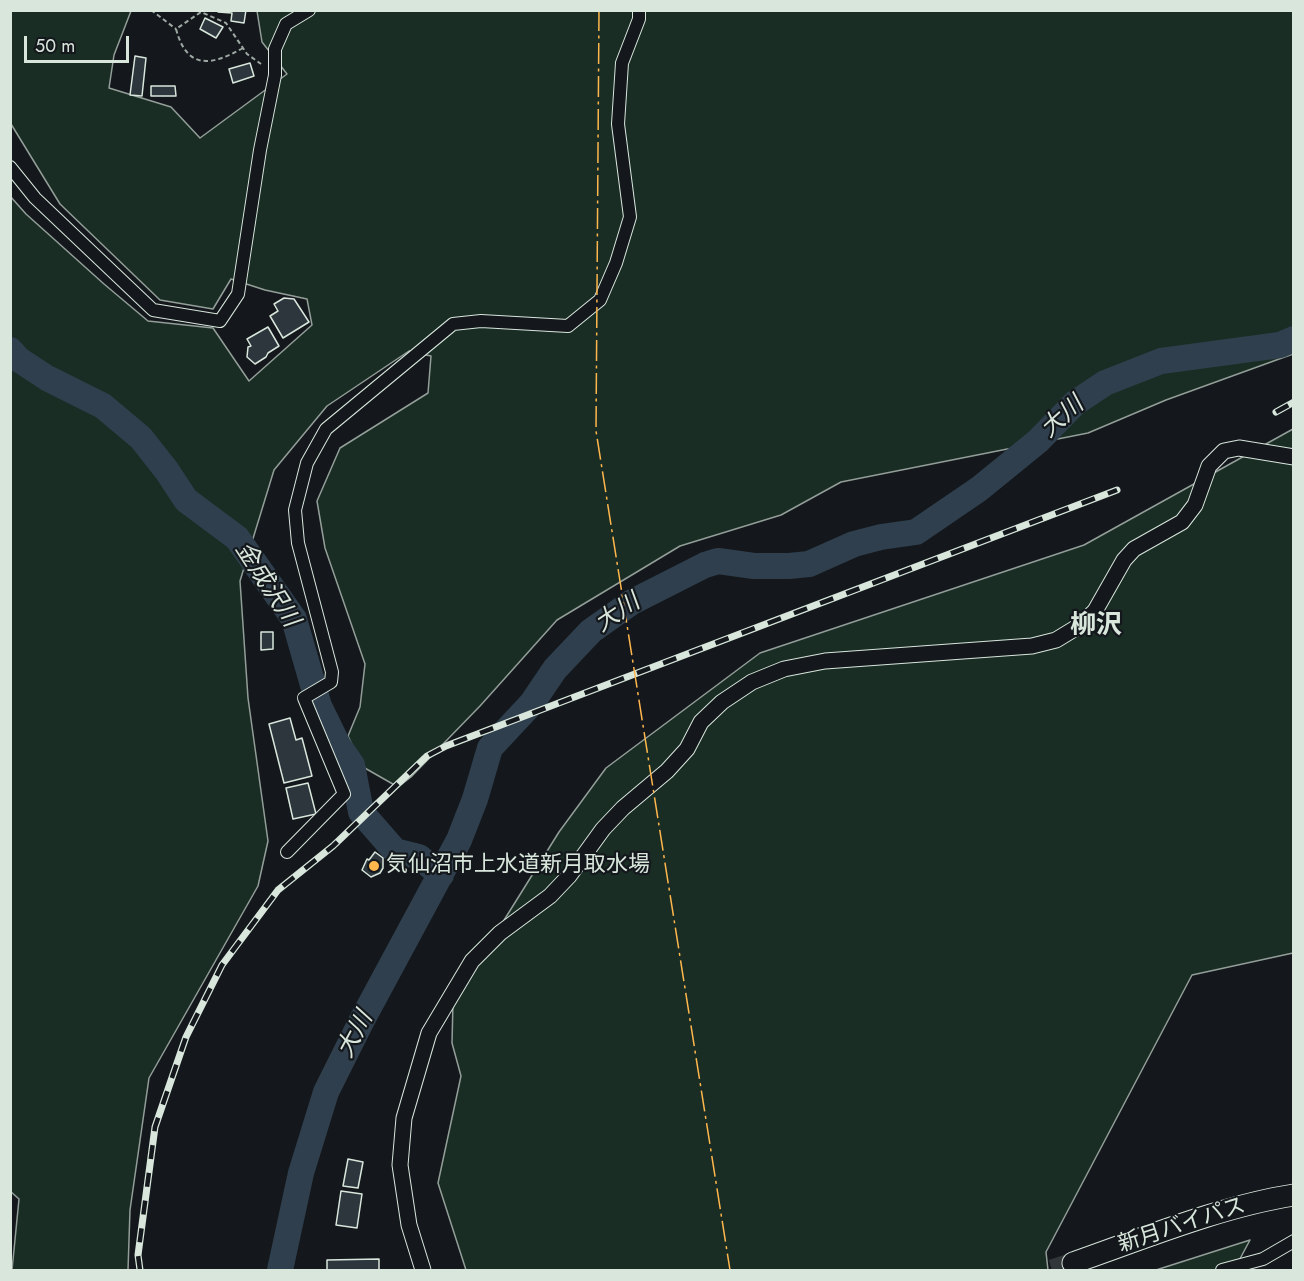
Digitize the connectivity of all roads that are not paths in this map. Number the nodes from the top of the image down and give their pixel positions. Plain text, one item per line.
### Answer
1 (309, 10) edge
2 (639, 10) edge
3 (10, 167) edge
4 (1293, 457) edge
5 (287, 852) dead end
6 (1293, 1195) edge
7 (1293, 1241) edge
8 (1073, 1263) tunnel mouth
9 (423, 1270) edge
10 (1222, 1270) edge

1 - 3 street
2 - 5 street
4 - 9 street
6 - 8 highway, 新月バイパス
7 - 10 street

